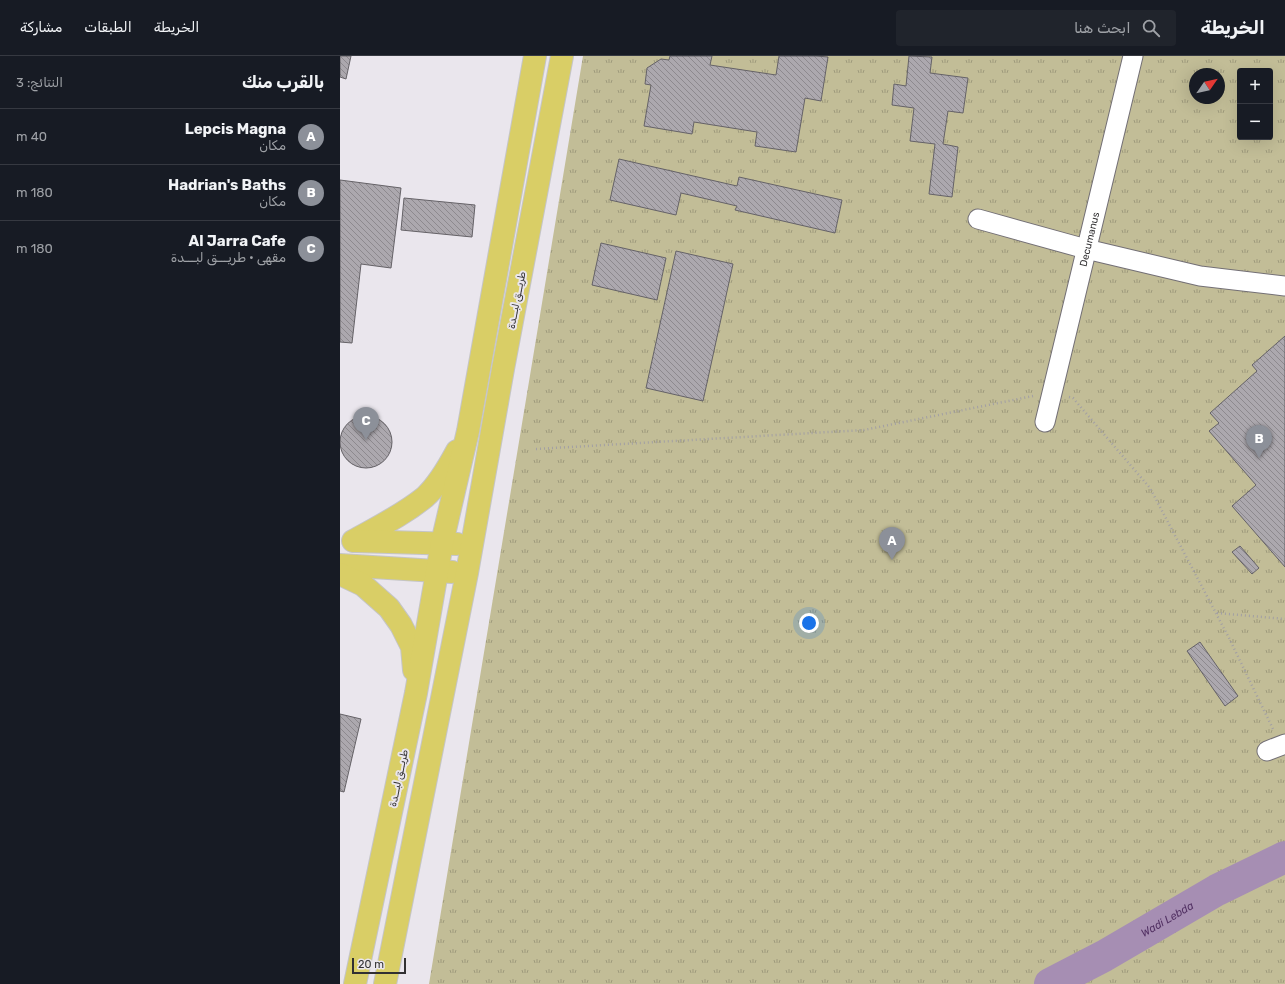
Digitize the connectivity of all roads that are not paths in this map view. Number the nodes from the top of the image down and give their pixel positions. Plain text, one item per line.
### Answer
1 (535, 56) edge
2 (562, 56) edge
3 (1133, 56) edge
4 (978, 219) dead end
5 (1086, 249) junction
6 (1285, 286) edge
7 (1045, 422) dead end
8 (468, 431) junction
9 (347, 540) edge
10 (442, 543) junction
11 (472, 545) junction
12 (340, 565) edge
13 (437, 570) junction
14 (467, 573) junction
15 (340, 574) edge
16 (416, 693) junction
17 (355, 984) edge
18 (385, 984) edge

1 - 8 main road, طريـــق لبـــدة
2 - 11 main road, طريـــق لبـــدة
3 - 5 street, Decumanus
4 - 5 street
5 - 6 street
5 - 7 street, Decumanus
8 - 9 main road
8 - 10 main road, طريـــق لبـــدة
9 - 10 main road
10 - 11 main road
10 - 13 main road, طريـــق لبـــدة
11 - 14 main road, طريـــق لبـــدة
12 - 13 main road
13 - 14 main road
13 - 16 main road, طريـــق لبـــدة
14 - 18 main road, طريـــق لبـــدة
15 - 16 main road
16 - 17 main road, طريـــق لبـــدة

